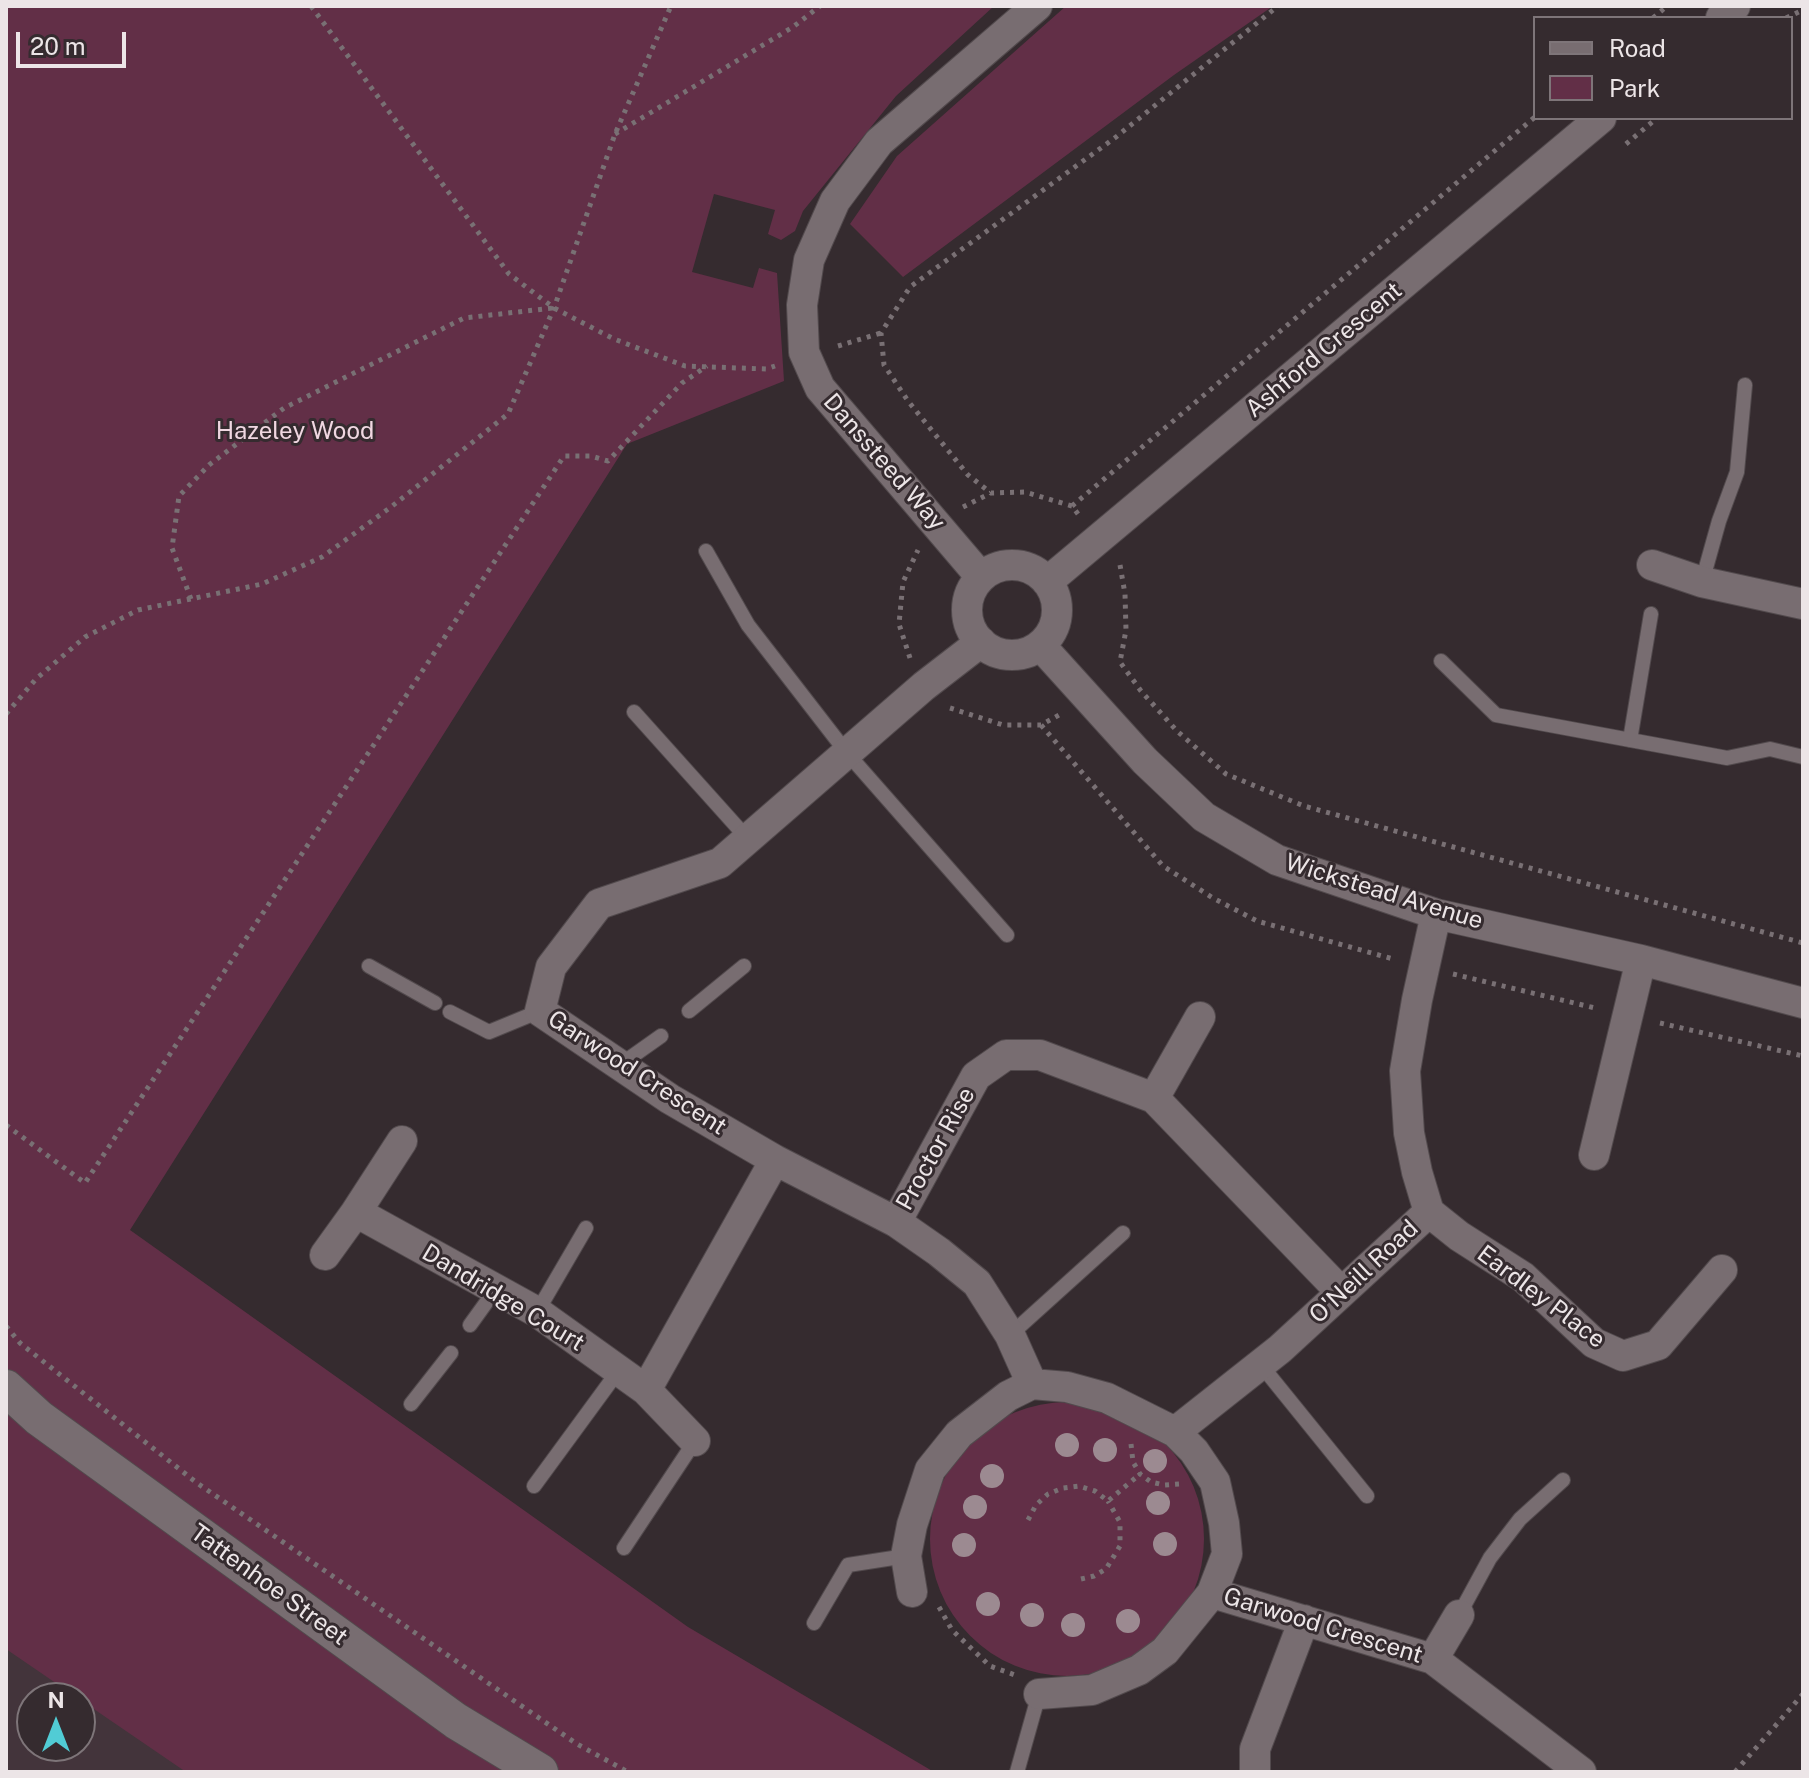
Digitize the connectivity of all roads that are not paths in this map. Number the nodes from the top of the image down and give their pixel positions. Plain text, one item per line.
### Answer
1 (1037, 6) edge
2 (1599, 120) edge
3 (1745, 385) dead end
4 (706, 551) dead end
5 (1652, 565) dead end
6 (981, 577) junction
7 (1047, 582) junction
8 (1702, 582) junction
9 (1803, 604) edge
10 (1651, 614) dead end
11 (981, 642) junction
12 (1040, 645) junction
13 (1441, 661) dead end
14 (634, 712) dead end
15 (1630, 740) junction
16 (847, 753) junction
17 (1803, 757) edge
18 (747, 838) junction
19 (1436, 914) junction
20 (1007, 935) dead end
21 (1641, 960) junction
22 (369, 966) dead end
23 (744, 966) dead end
24 (435, 1003) dead end
25 (1803, 1003) edge
26 (540, 1011) junction
27 (689, 1011) dead end
28 (450, 1012) dead end
29 (1200, 1017) dead end
30 (661, 1036) dead end
31 (620, 1065) junction
32 (1154, 1098) junction
33 (402, 1141) dead end
34 (1594, 1155) dead end
35 (775, 1160) junction
36 (356, 1212) junction
37 (1429, 1212) junction
38 (896, 1222) junction
39 (586, 1228) dead end
40 (1123, 1233) dead end
41 (325, 1255) dead end
42 (1722, 1270) dead end
43 (496, 1289) junction
44 (1341, 1292) junction
45 (537, 1312) junction
46 (470, 1325) dead end
47 (1010, 1335) junction
48 (451, 1353) dead end
49 (1261, 1365) junction
50 (619, 1370) junction
51 (1032, 1384) junction
52 (6, 1388) edge
53 (646, 1390) junction
54 (411, 1404) dead end
55 (1175, 1432) junction
56 (695, 1441) joint
57 (1563, 1480) dead end
58 (534, 1486) dead end
59 (1367, 1496) dead end
60 (624, 1548) dead end
61 (906, 1556) junction
62 (912, 1592) road end
63 (1212, 1593) junction
64 (1459, 1615) joint
65 (1304, 1620) junction
66 (814, 1623) dead end
67 (1433, 1659) junction
68 (1039, 1694) joint
69 (540, 1772) edge
70 (1017, 1772) edge
71 (1255, 1772) edge
72 (1581, 1772) edge

1 - 6 street, Danssteed Way
2 - 7 street, Ashford Crescent
3 - 8 lane
4 - 16 lane
5 - 8 street
6 - 7 street
6 - 11 street
7 - 12 street
8 - 9 street
10 - 15 lane
11 - 12 street
11 - 16 street, Garwood Crescent
12 - 19 street, Wickstead Avenue
13 - 15 lane
14 - 18 lane
15 - 17 lane
16 - 18 street, Garwood Crescent
16 - 20 lane
18 - 26 street, Garwood Crescent
19 - 21 street, Wickstead Avenue
19 - 37 street, O'Neill Road
21 - 25 street, Wickstead Avenue
21 - 34 street
22 - 24 lane
23 - 27 lane
26 - 28 lane
26 - 31 street, Garwood Crescent
29 - 32 street
30 - 31 lane
31 - 35 street, Garwood Crescent
32 - 38 street, Proctor Rise
32 - 44 street, Proctor Rise
33 - 36 street
35 - 38 street, Garwood Crescent
35 - 53 street
36 - 41 street
36 - 43 street, Dandridge Court
37 - 42 street, Eardley Place
37 - 44 street, O'Neill Road
38 - 47 street, Garwood Crescent
39 - 45 lane
40 - 47 lane
43 - 45 street, Dandridge Court
43 - 46 lane
44 - 49 street, O'Neill Road
45 - 50 street, Dandridge Court
47 - 51 street, Garwood Crescent
48 - 54 lane
49 - 55 street, O'Neill Road
49 - 59 lane
50 - 53 street, Dandridge Court
50 - 58 lane
51 - 55 street, Garwood Crescent
51 - 61 street
52 - 69 street, Tattenhoe Street
53 - 56 street, Dandridge Court
55 - 63 street, Garwood Crescent
56 - 60 lane
57 - 64 lane
61 - 62 street
61 - 66 lane
63 - 65 street, Garwood Crescent
63 - 68 street, Garwood Crescent
64 - 67 street, Garwood Crescent
65 - 67 street, Garwood Crescent
65 - 71 street
67 - 72 street, Garwood Crescent
68 - 70 lane

